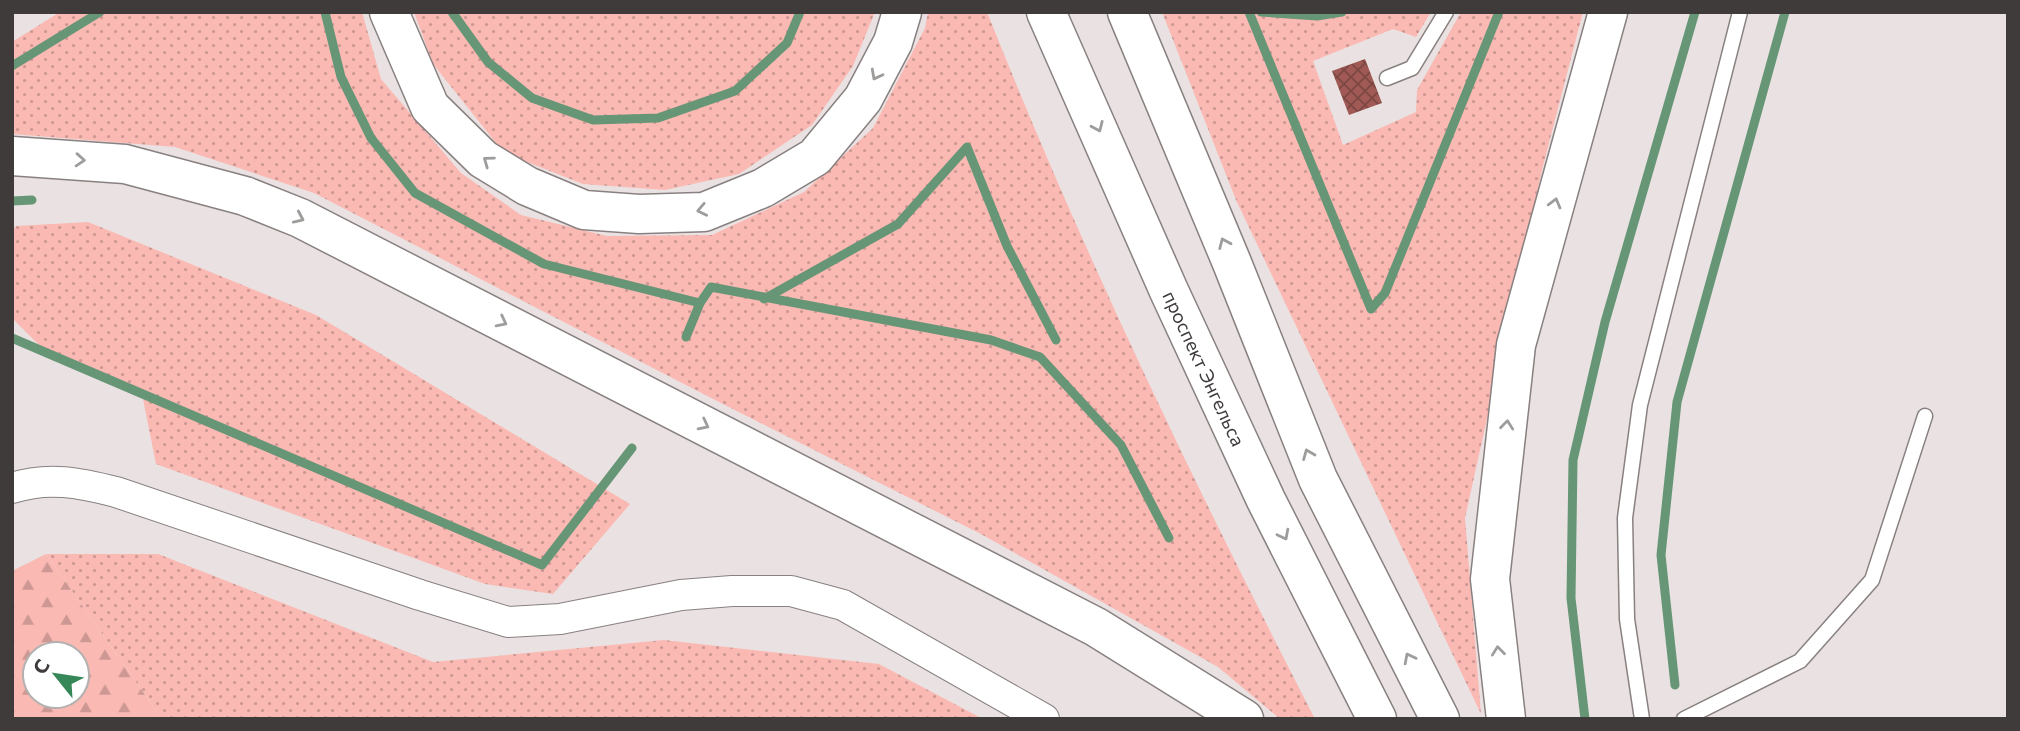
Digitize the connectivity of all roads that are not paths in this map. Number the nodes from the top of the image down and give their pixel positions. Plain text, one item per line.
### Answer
1 (389, 12) edge
2 (902, 12) edge
3 (1046, 12) edge
4 (1127, 12) edge
5 (1446, 12) edge
6 (1608, 12) edge
7 (1740, 12) edge
8 (1387, 78) dead end
9 (12, 156) edge
10 (1925, 416) dead end
11 (12, 488) edge
12 (1044, 719) edge
13 (1244, 719) edge
14 (1377, 719) edge
15 (1440, 719) edge
16 (1506, 719) edge
17 (1642, 719) edge
18 (1684, 719) edge

2 -> 1 main road
3 -> 14 main road, проспект Энгельса
15 -> 4 main road
5 - 8 lane
16 -> 6 main road
7 - 17 lane
9 -> 13 main road
10 - 18 lane
11 - 12 street

